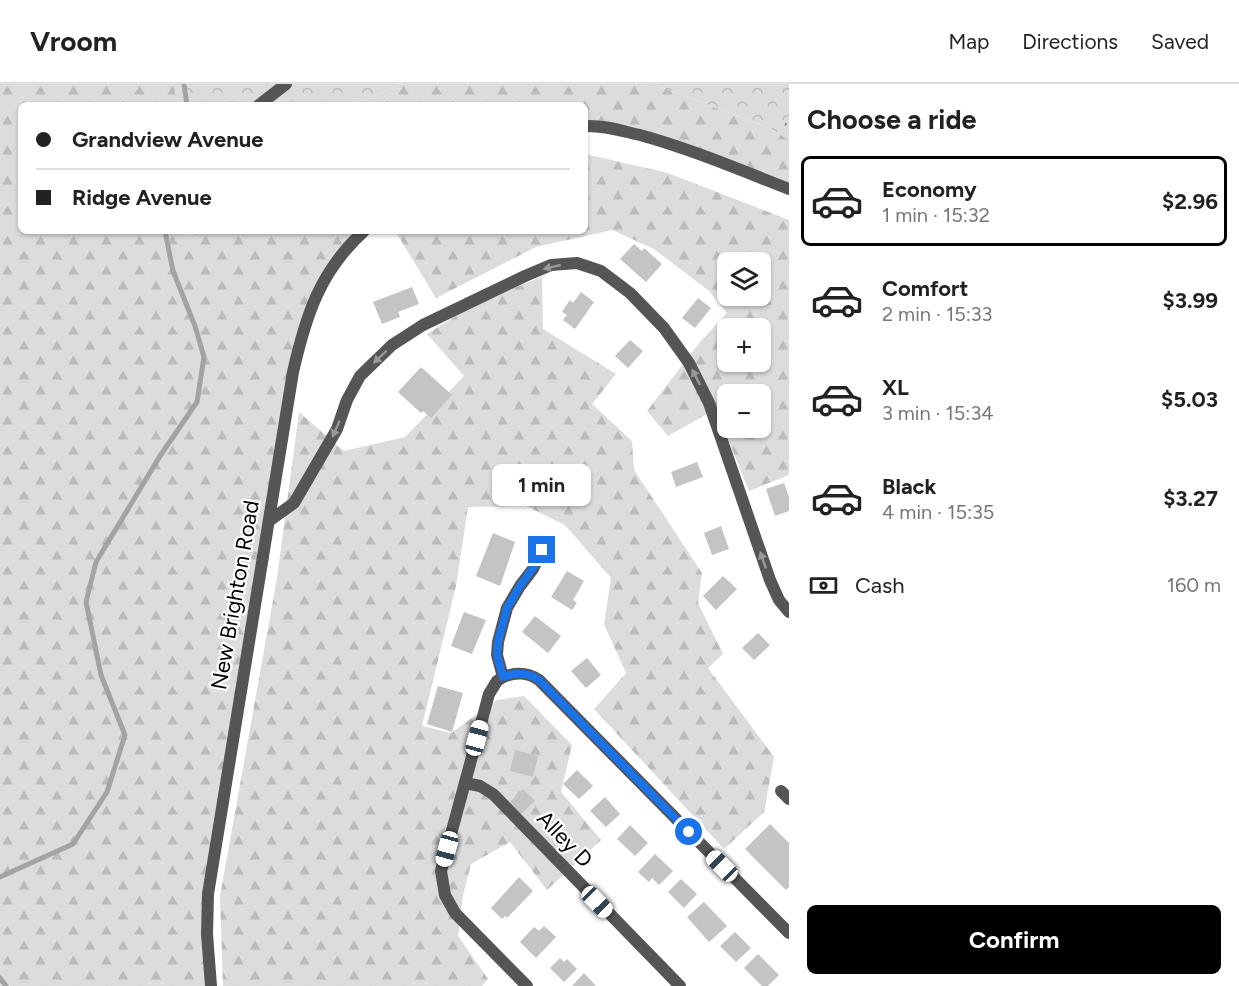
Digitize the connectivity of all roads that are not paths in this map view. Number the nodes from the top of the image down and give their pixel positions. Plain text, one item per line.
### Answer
1 (286, 84) edge
2 (263, 102) edge
3 (588, 126) edge
4 (789, 189) edge
5 (361, 234) edge
6 (270, 521) junction
7 (542, 550) dead end
8 (789, 612) edge
9 (503, 677) junction
10 (465, 783) junction
11 (789, 933) edge
12 (211, 986) edge
13 (527, 986) edge
14 (680, 986) edge

1 - 2 street
3 - 4 street
5 - 6 street, New Brighton Road
8 -> 6 street
6 - 12 street, New Brighton Road
7 - 9 street
9 - 10 street
9 - 11 street
10 - 13 street
10 - 14 street, Alley D

